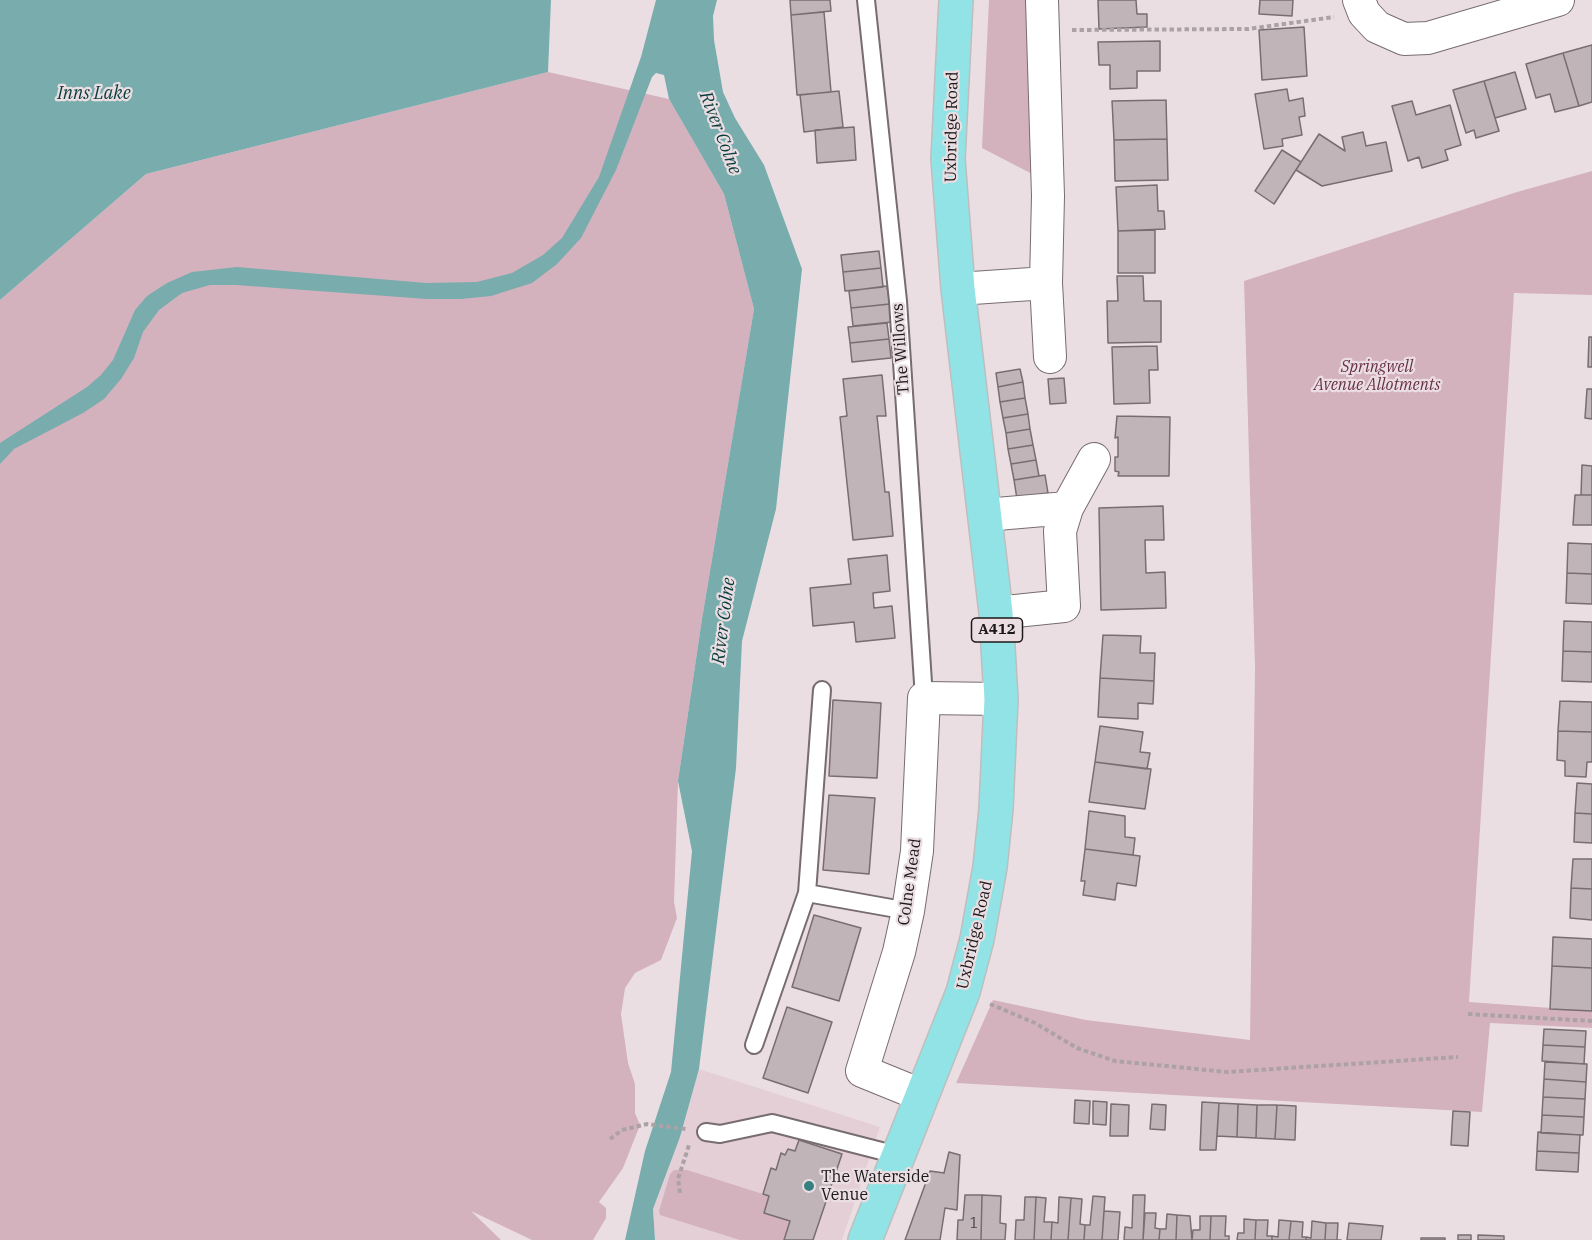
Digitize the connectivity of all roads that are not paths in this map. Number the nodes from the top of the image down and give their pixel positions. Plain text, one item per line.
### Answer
1 (866, 0) edge
2 (956, 0) edge
3 (1042, 0) edge
4 (1558, 0) edge
5 (1362, 7) edge
6 (1046, 283) junction
7 (958, 289) junction
8 (1050, 357) dead end
9 (1094, 459) dead end
10 (1067, 508) junction
11 (985, 515) junction
12 (996, 613) junction
13 (822, 690) dead end
14 (924, 698) junction
15 (1001, 699) junction
16 (807, 893) junction
17 (908, 911) junction
18 (754, 1044) dead end
19 (921, 1095) junction
20 (706, 1132) dead end
21 (897, 1155) junction
22 (865, 1240) edge

1 - 14 lane, The Willows
2 - 7 main road, Uxbridge Road / A412
3 - 6 street
4 - 5 street
6 - 7 street
6 - 8 street
7 - 11 main road, Uxbridge Road / A412
9 - 10 street
10 - 11 street
10 - 12 street
11 - 12 main road, Uxbridge Road / A412
12 - 15 main road, Uxbridge Road / A412
13 - 16 lane
14 - 15 street
14 - 17 street, Colne Mead
15 - 19 main road, Uxbridge Road / A412
16 - 17 lane
16 - 18 lane
17 - 19 street, Colne Mead
19 - 21 main road, Uxbridge Road / A412
20 - 21 lane
21 - 22 main road, Uxbridge Road / A412

